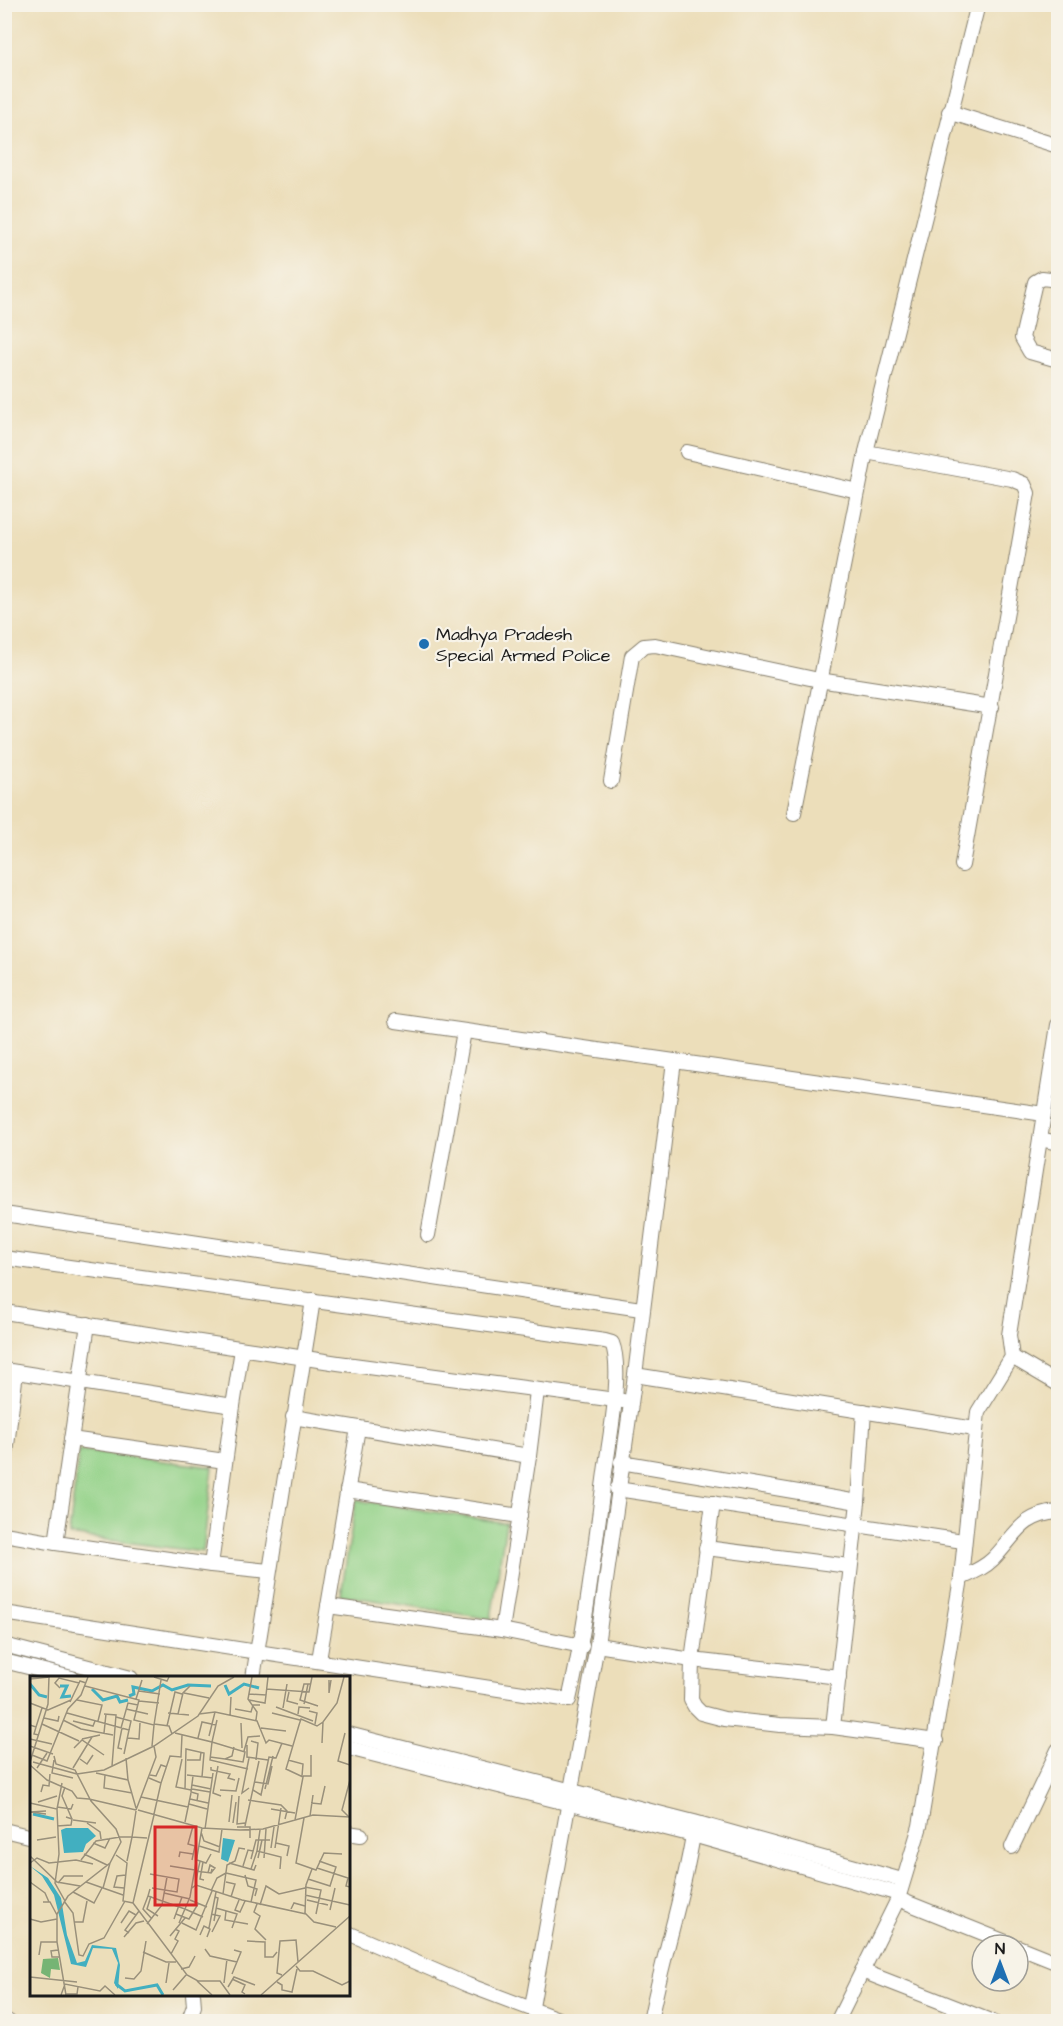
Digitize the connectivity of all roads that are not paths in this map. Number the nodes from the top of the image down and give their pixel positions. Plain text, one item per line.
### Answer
1 (978, 4) edge
2 (949, 112) junction
3 (1059, 146) edge
4 (1059, 280) edge
5 (1059, 360) edge
6 (687, 452) dead end
7 (866, 452) junction
8 (858, 491) junction
9 (819, 680) junction
10 (992, 707) junction
11 (611, 781) dead end
12 (794, 813) dead end
13 (962, 866) dead end
14 (396, 1021) dead end
15 (1059, 1025) edge
16 (464, 1030) junction
17 (674, 1061) junction
18 (1044, 1114) junction
19 (1040, 1139) junction
20 (1059, 1143) edge
21 (4, 1214) edge
22 (428, 1235) dead end
23 (4, 1258) edge
24 (313, 1300) junction
25 (641, 1309) junction
26 (4, 1312) edge
27 (88, 1324) junction
28 (242, 1348) junction
29 (1012, 1357) junction
30 (302, 1358) junction
31 (10, 1371) edge
32 (635, 1375) junction
33 (79, 1382) junction
34 (1059, 1384) edge
35 (537, 1391) junction
36 (614, 1401) junction
37 (631, 1402) junction
38 (232, 1406) junction
39 (864, 1411) junction
40 (293, 1417) junction
41 (358, 1428) junction
42 (975, 1429) junction
43 (71, 1440) junction
44 (529, 1456) junction
45 (225, 1461) junction
46 (621, 1462) junction
47 (4, 1470) edge
48 (617, 1489) junction
49 (347, 1490) junction
50 (858, 1502) junction
51 (713, 1503) junction
52 (1059, 1512) edge
53 (520, 1516) junction
54 (855, 1525) junction
55 (4, 1534) edge
56 (963, 1541) junction
57 (57, 1543) junction
58 (706, 1548) junction
59 (211, 1565) junction
60 (849, 1566) junction
61 (269, 1571) junction
62 (961, 1578) junction
63 (328, 1606) junction
64 (4, 1613) edge
65 (502, 1630) junction
66 (4, 1645) edge
67 (597, 1645) junction
68 (582, 1646) junction
69 (257, 1650) junction
70 (319, 1660) junction
71 (692, 1660) junction
72 (4, 1661) edge
73 (76, 1664) junction
74 (65, 1676) edge
75 (73, 1676) edge
76 (123, 1676) edge
77 (253, 1676) edge
78 (839, 1677) junction
79 (833, 1727) junction
80 (350, 1735) edge
81 (936, 1741) junction
82 (350, 1748) edge
83 (1059, 1750) edge
84 (569, 1798) junction
85 (5, 1834) edge
86 (30, 1834) edge
87 (693, 1835) junction
88 (1012, 1847) dead end
89 (900, 1891) junction
90 (988, 1933) edge
91 (350, 1934) edge
92 (1030, 1952) edge
93 (1059, 1963) edge
94 (862, 1971) junction
95 (193, 1996) edge
96 (532, 2007) junction
97 (4, 2019) edge
98 (9, 2022) edge
99 (188, 2022) edge
100 (566, 2022) edge
101 (650, 2022) edge
102 (837, 2022) edge
103 (993, 2022) edge

1 - 2 street
2 - 3 street
2 - 7 street
4 - 5 street
6 - 8 street
7 - 8 street
7 - 10 street
8 - 9 street
9 - 10 street
9 - 11 street
9 - 12 street
10 - 13 street
14 - 16 street
15 - 18 street
16 - 17 street
16 - 22 street
17 - 18 street
17 - 25 street
18 - 19 street
19 - 20 street
19 - 29 street
21 - 25 street
23 - 24 street
24 - 30 street
24 - 36 street
25 - 32 street
26 - 27 street
27 - 28 street
27 - 33 street
28 - 30 street
28 - 38 street
29 - 34 street
29 - 42 street
30 - 35 street
30 - 40 street
31 - 33 street
31 - 47 street
32 - 37 street
32 - 39 street
33 - 38 street
33 - 43 street
35 - 36 street
35 - 44 street
36 - 37 street
36 - 68 street
37 - 46 street
38 - 45 street
39 - 42 street
39 - 50 street
40 - 41 street
40 - 61 street
41 - 44 street
41 - 49 street
42 - 56 street
43 - 45 street
43 - 57 street
44 - 53 street
45 - 59 street
46 - 48 street
46 - 50 street
48 - 51 street
48 - 67 street
49 - 53 street
49 - 63 street
50 - 54 street
51 - 54 street
51 - 58 street
52 - 62 street
53 - 65 street
54 - 56 street
54 - 60 street
55 - 57 street
56 - 62 street
57 - 59 street
58 - 60 street
58 - 71 street
59 - 61 street
60 - 78 street
61 - 69 street
62 - 81 street
63 - 65 street
63 - 70 street
64 - 69 street
65 - 68 street
66 - 73 street
67 - 71 street
67 - 84 street
68 - 70 street
69 - 70 street
69 - 77 street
71 - 78 street
71 - 79 street
72 - 74 street
73 - 75 street
73 - 76 street
78 - 79 street
79 - 81 street
80 - 84 street
81 - 89 street
82 - 84 street
83 - 88 street
84 - 87 street
84 - 89 street
84 - 96 street
85 - 86 street
87 - 89 street
87 - 101 street
89 - 90 street
89 - 94 street
91 - 96 street
92 - 93 street
94 - 102 street
94 - 103 street
95 - 99 street
96 - 100 street
97 - 98 street

